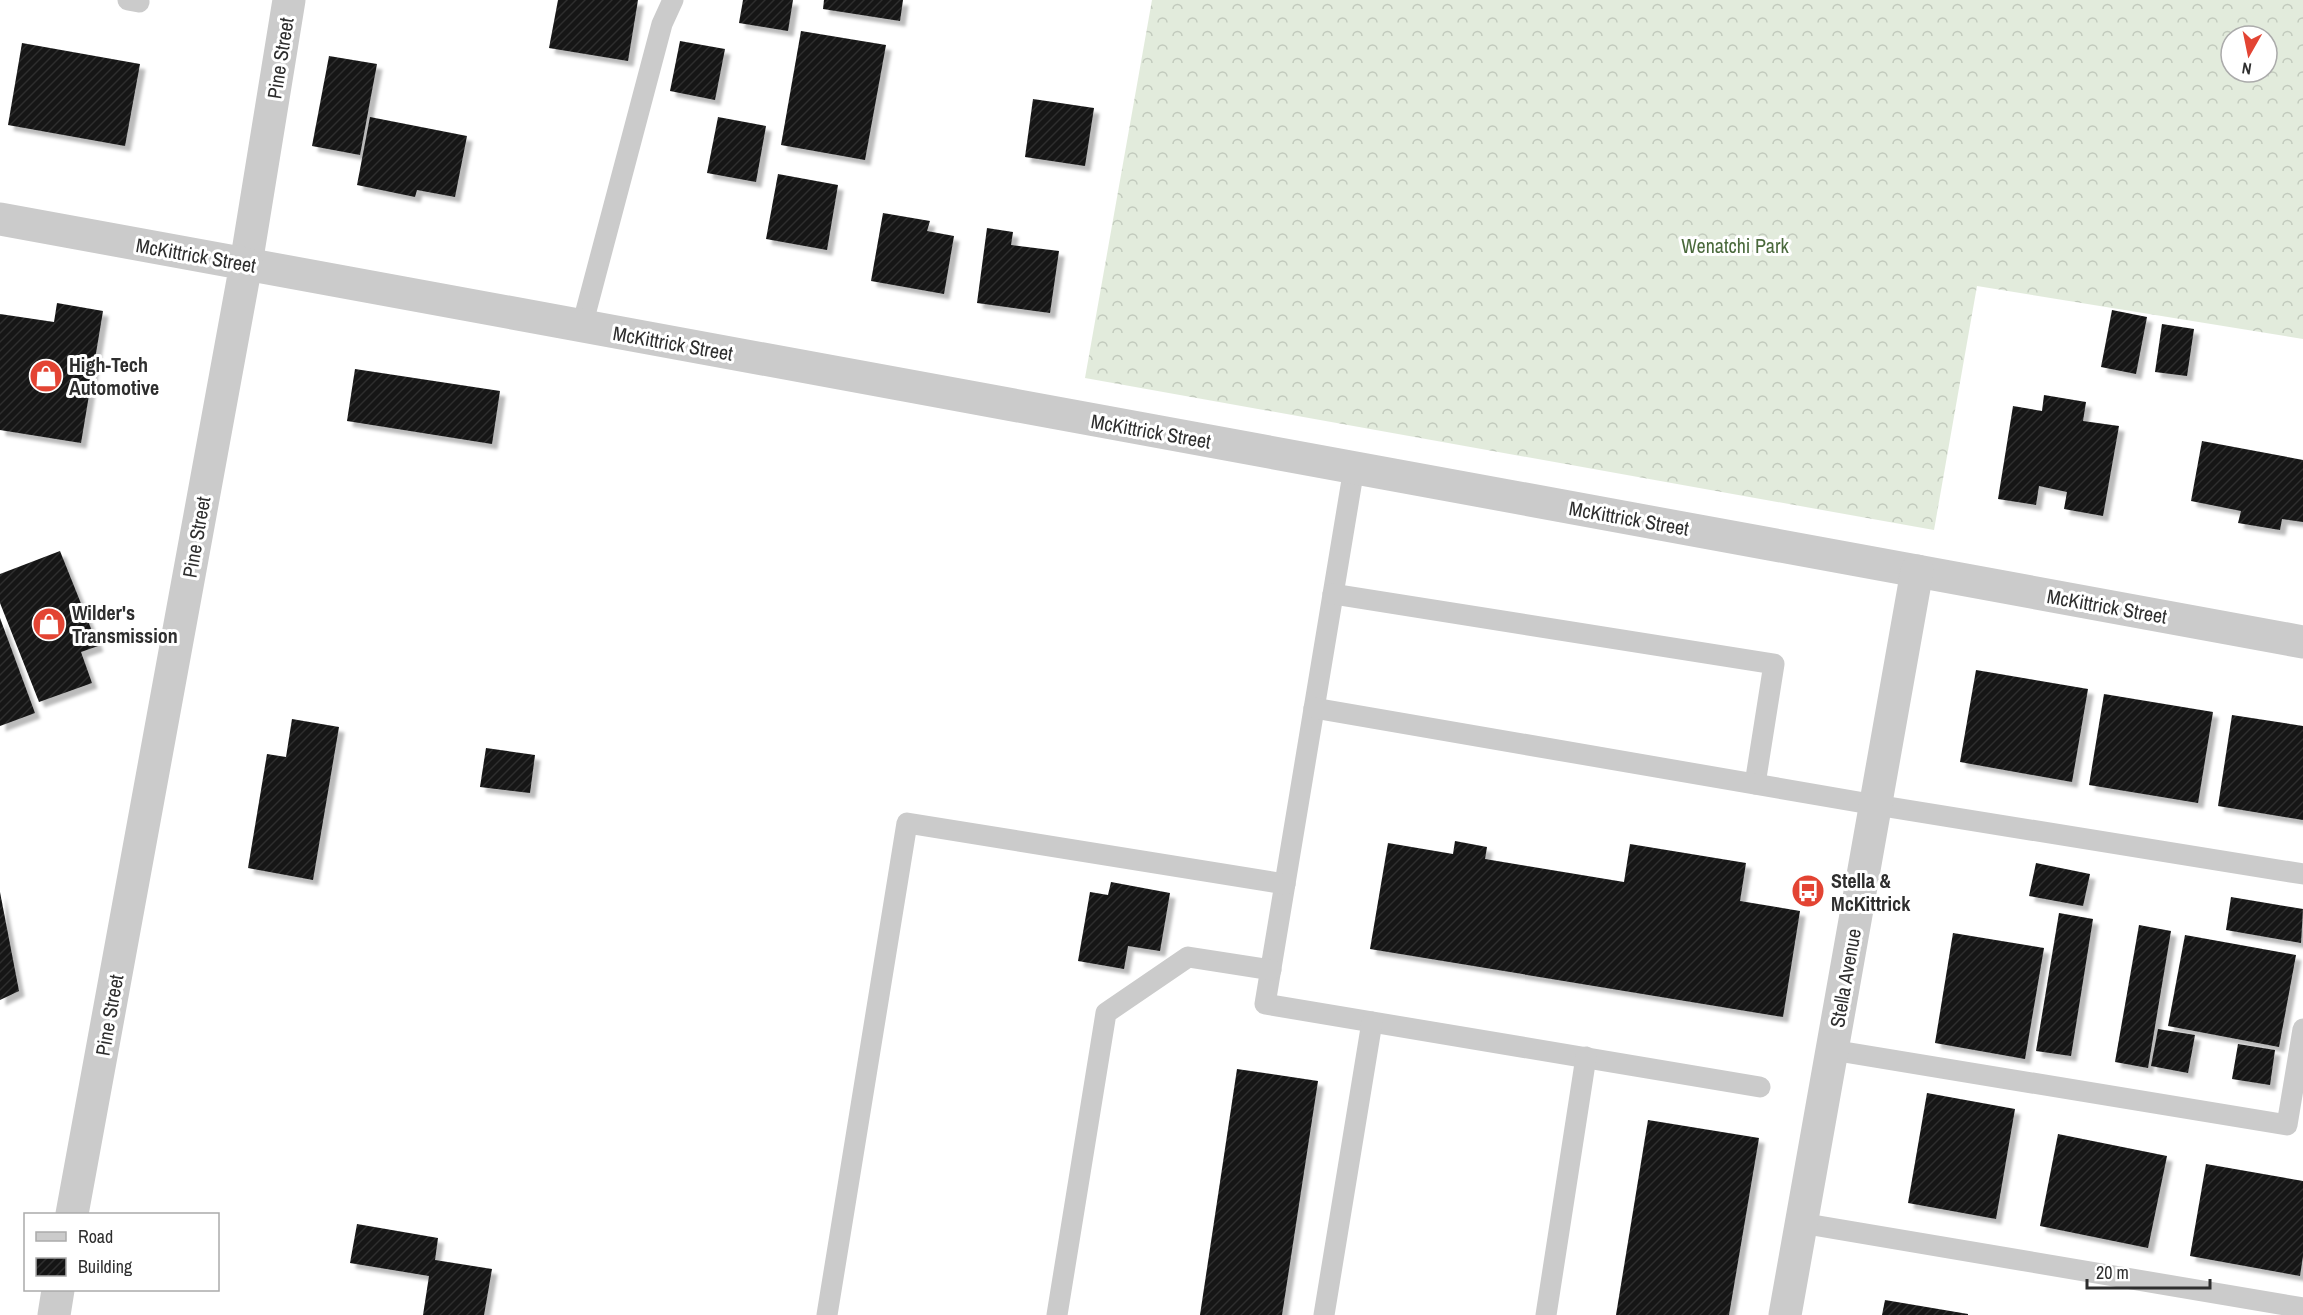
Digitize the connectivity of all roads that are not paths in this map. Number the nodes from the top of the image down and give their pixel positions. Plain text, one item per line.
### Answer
1 (289, 0) edge
2 (673, 0) edge
3 (0, 219) edge
4 (246, 264) junction
5 (582, 326) junction
6 (1354, 468) junction
7 (1917, 571) junction
8 (1333, 594) junction
9 (2303, 642) edge
10 (1314, 708) junction
11 (1755, 784) junction
12 (1876, 805) junction
13 (2303, 874) edge
14 (1285, 884) junction
15 (1271, 970) junction
16 (1372, 1022) junction
17 (2303, 1029) edge
18 (1832, 1050) junction
19 (1586, 1058) junction
20 (1760, 1087) dead end
21 (72, 1213) edge
22 (1801, 1223) junction
23 (58, 1291) edge
24 (2303, 1308) edge
25 (54, 1315) edge
26 (827, 1315) edge
27 (1057, 1315) edge
28 (1324, 1315) edge
29 (1545, 1315) edge
30 (1785, 1315) edge

1 - 4 street, Pine Street
2 - 5 lane
3 - 4 street, McKittrick Street
4 - 5 street, McKittrick Street
4 - 21 street, Pine Street
5 - 6 street, McKittrick Street
6 - 7 street, McKittrick Street
6 - 8 lane
7 - 9 street, McKittrick Street
7 - 12 street, Stella Avenue
8 - 10 lane
8 - 11 lane
10 - 11 lane
10 - 14 lane
11 - 12 lane
12 - 13 lane
12 - 18 street, Stella Avenue
14 - 15 lane
14 - 26 lane
15 - 16 lane
15 - 27 lane
16 - 19 lane
16 - 28 lane
17 - 18 lane
18 - 22 street, Stella Avenue
19 - 20 lane
19 - 29 lane
22 - 24 lane
22 - 30 street, Stella Avenue
23 - 25 street

